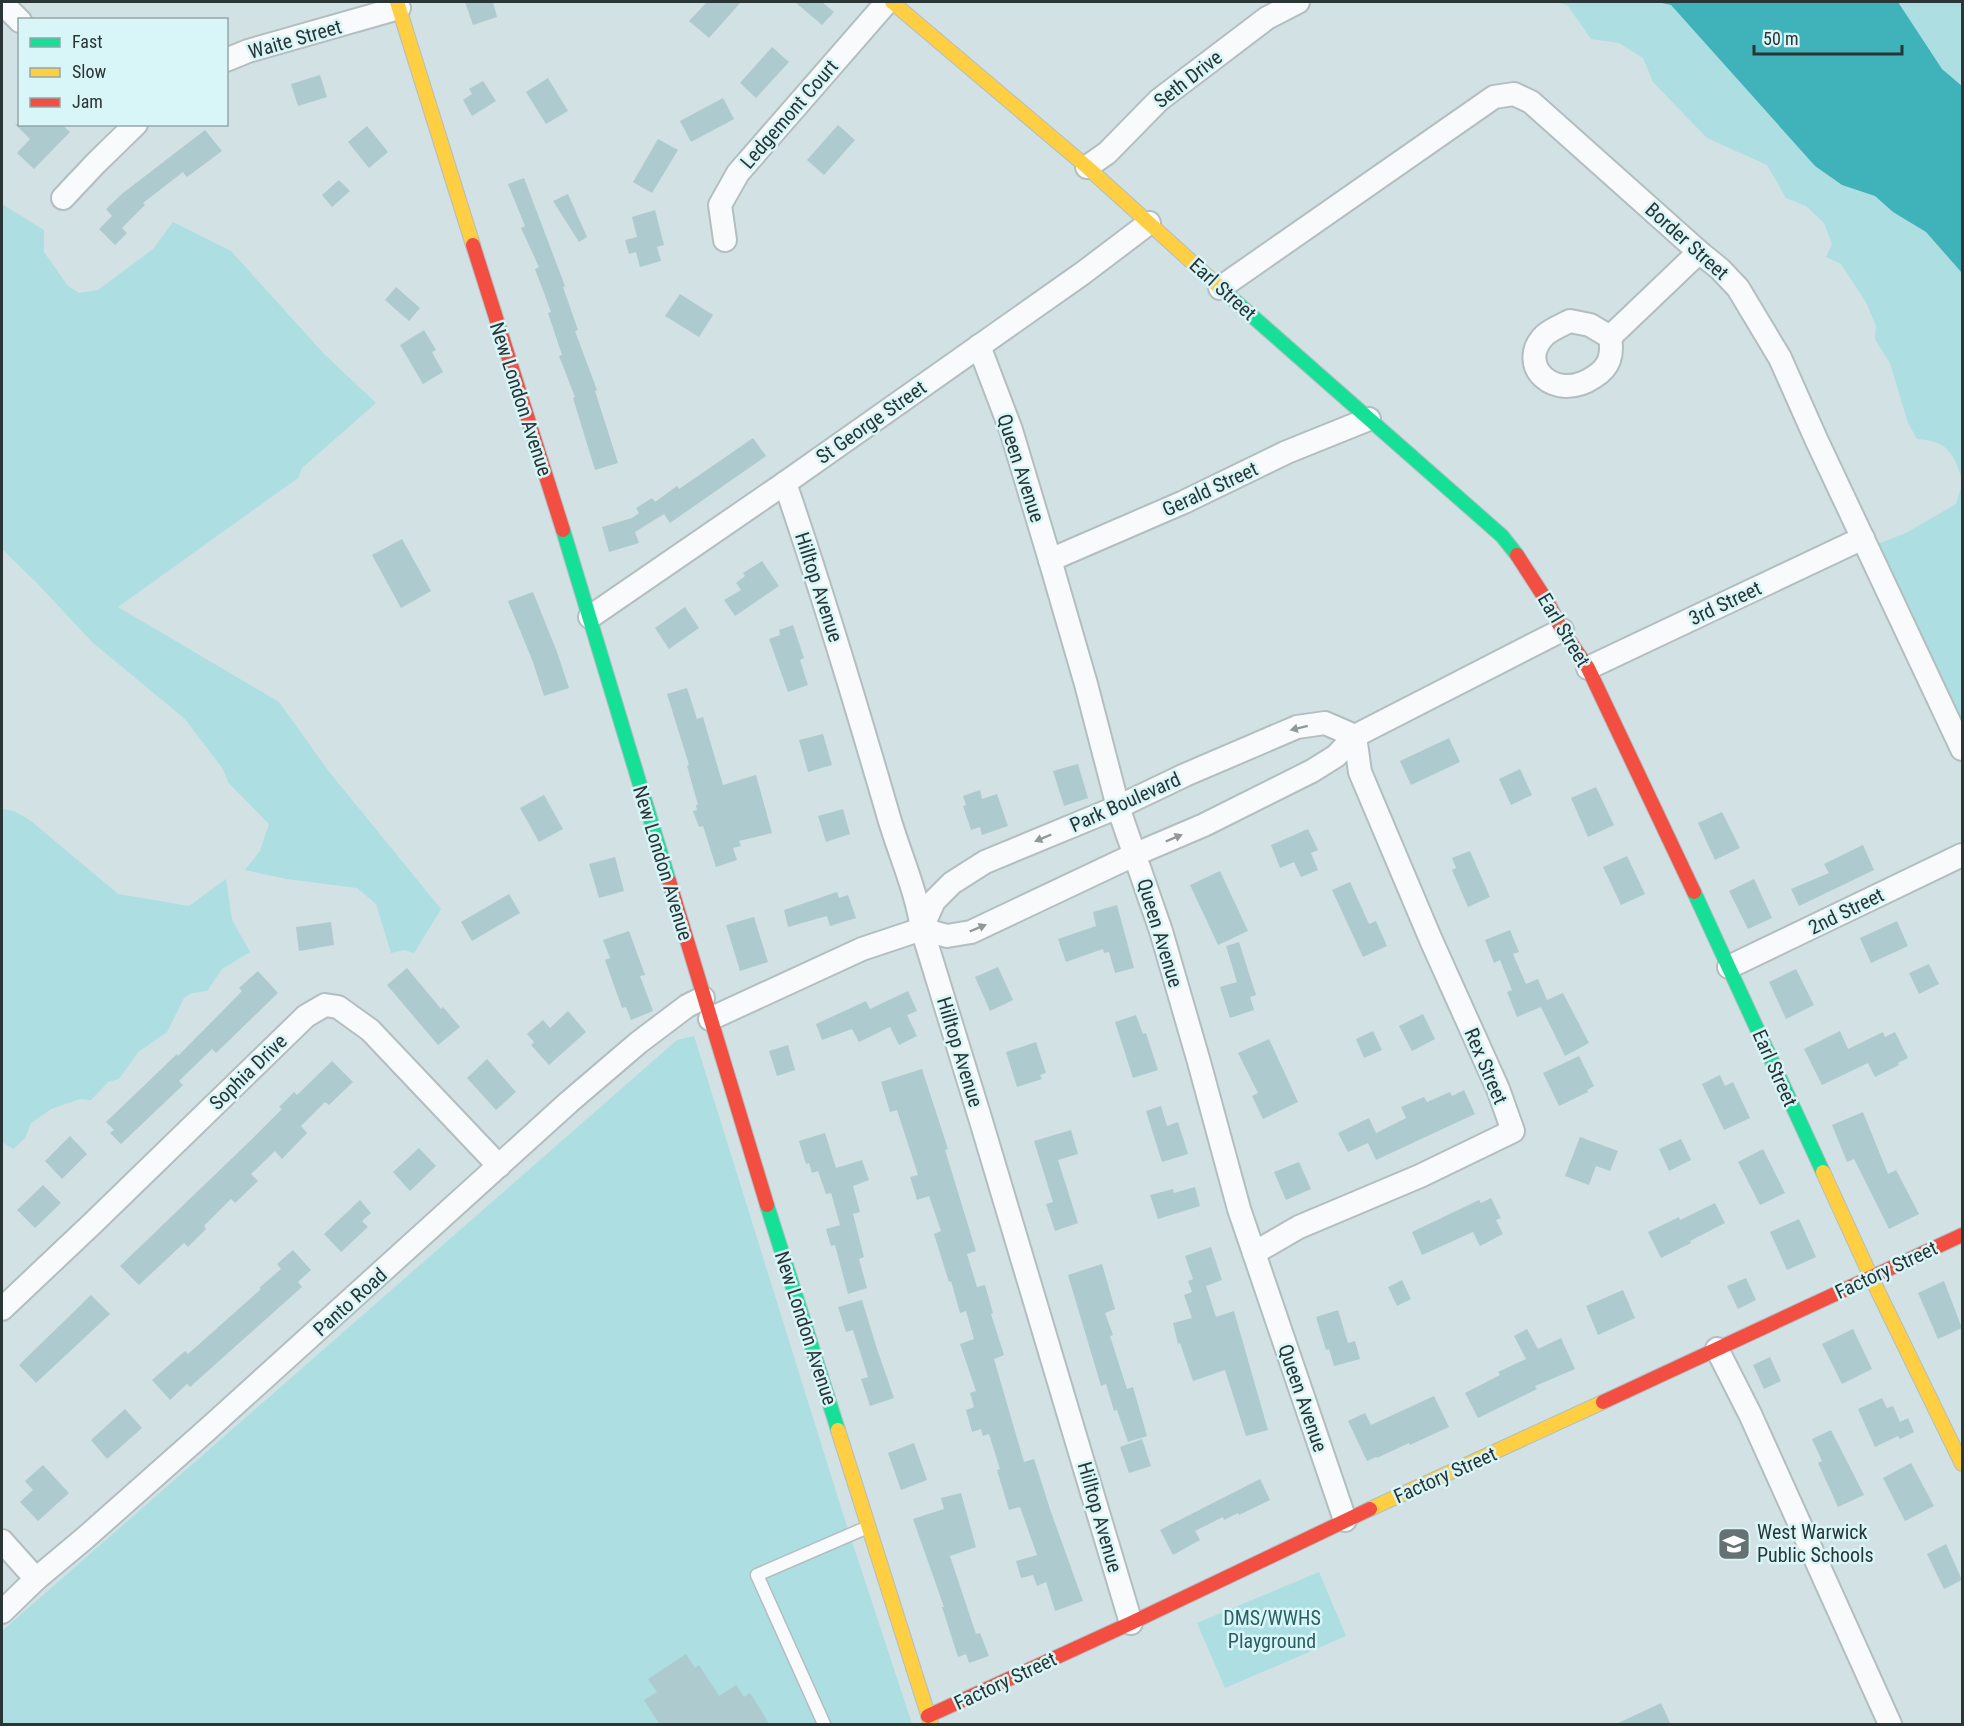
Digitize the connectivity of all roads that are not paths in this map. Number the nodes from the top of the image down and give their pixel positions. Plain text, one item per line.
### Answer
1 (887, 2) edge
2 (892, 2) edge
3 (1298, 2) edge
4 (2, 3) edge
5 (398, 5) edge
6 (1261, 10) edge
7 (18, 19) edge
8 (228, 59) edge
9 (125, 128) edge
10 (1087, 167) junction
11 (63, 198) dead end
12 (1149, 223) junction
13 (725, 240) dead end
14 (1699, 252) junction
15 (1220, 288) junction
16 (1610, 337) dead end
17 (979, 346) junction
18 (1369, 419) junction
19 (785, 483) junction
20 (1863, 538) junction
21 (1050, 560) junction
22 (590, 616) junction
23 (1562, 630) junction
24 (1588, 668) junction
25 (1354, 736) junction
26 (1962, 749) edge
27 (1118, 807) junction
28 (1136, 854) junction
29 (1962, 855) edge
30 (922, 929) junction
31 (1729, 967) junction
32 (703, 998) junction
33 (710, 1020) junction
34 (499, 1166) junction
35 (1962, 1235) edge
36 (1254, 1253) junction
37 (1871, 1277) junction
38 (2, 1309) edge
39 (1717, 1349) junction
40 (1962, 1464) edge
41 (1345, 1520) junction
42 (870, 1526) junction
43 (2, 1540) edge
44 (36, 1579) junction
45 (2, 1612) edge
46 (1131, 1623) junction
47 (926, 1720) edge
48 (824, 1725) edge
49 (1890, 1725) edge

1 - 13 street, Ledgemont Court
2 - 10 street, Earl Street
3 - 6 street, Seth Drive
4 - 7 street
5 - 8 street, Waite Street
5 - 22 street, New London Avenue
6 - 10 street, Seth Drive
9 - 11 street
10 - 12 street, Earl Street
12 - 15 street, Earl Street
12 - 17 street, St George Street
14 - 15 street, Border Street
14 - 16 street
14 - 20 street, Border Street
15 - 18 street, Earl Street
17 - 19 street, St George Street
17 - 21 street, Queen Avenue
18 - 21 street, Gerald Street
18 - 23 street, Earl Street
19 - 22 street, St George Street
19 - 30 street, Hilltop Avenue
20 - 24 street, 3rd Street
20 - 26 street, Border Street
21 - 27 street, Queen Avenue
22 - 32 street, New London Avenue
23 - 24 street, Earl Street
23 - 25 street
24 - 31 street, Earl Street
25 -> 27 street, Park Boulevard
28 -> 25 street
25 - 36 street, Rex Street
27 - 28 street, Queen Avenue
27 -> 30 street, Park Boulevard
30 -> 28 street
28 - 36 street, Queen Avenue
29 - 31 street, 2nd Street
30 - 33 street
30 - 46 street, Hilltop Avenue
31 - 37 street, Earl Street
32 - 33 street, New London Avenue
32 - 34 street, Panto Road
33 - 42 street, New London Avenue
34 - 38 street, Sophia Drive
34 - 44 street, Panto Road
35 - 37 street, Factory Street
36 - 41 street, Queen Avenue
37 - 39 street, Factory Street
37 - 40 street, Earl Street
39 - 41 street, Factory Street
39 - 49 street
41 - 46 street, Factory Street
42 - 47 street, New London Avenue
42 - 48 lane
43 - 44 street
44 - 45 street, Panto Road
46 - 47 street, Factory Street

